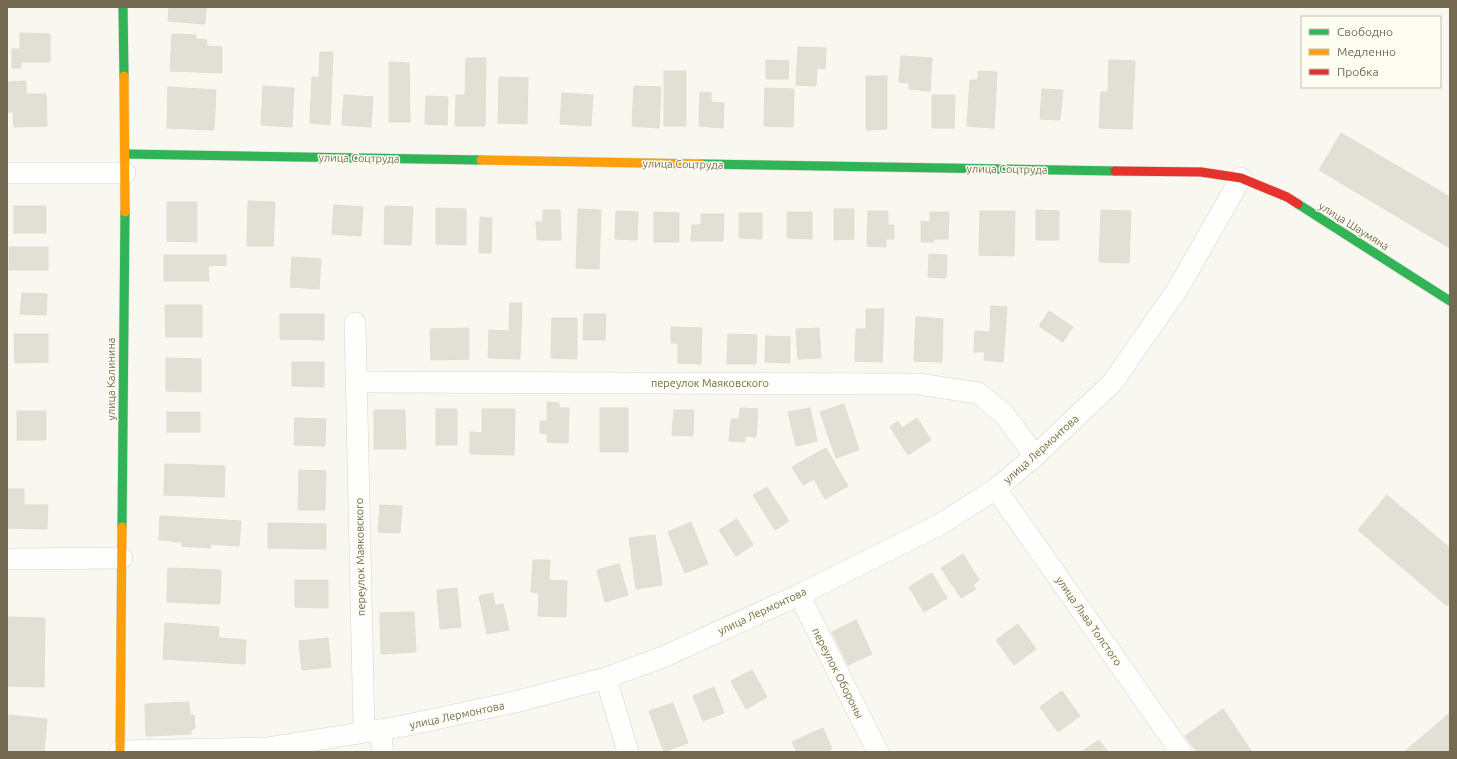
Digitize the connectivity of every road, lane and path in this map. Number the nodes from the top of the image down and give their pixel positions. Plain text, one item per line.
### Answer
1 (123, 7) edge
2 (125, 164) junction
3 (7, 173) edge
4 (1241, 178) junction
5 (1450, 301) edge
6 (355, 323) dead end
7 (356, 382) junction
8 (1035, 456) junction
9 (996, 489) junction
10 (122, 558) junction
11 (7, 559) edge
12 (799, 595) junction
13 (606, 678) junction
14 (372, 731) junction
15 (120, 752) edge
16 (384, 752) edge
17 (628, 752) edge
18 (878, 752) edge
19 (1181, 752) edge

1 - 2 street, улица Калинина
2 - 3 street, улица Соцтруда
2 - 4 street, улица Соцтруда
2 - 10 street, улица Калинина
4 - 5 street, улица Шаумяна
4 - 8 street, улица Лермонтова
6 - 7 street, переулок Маяковского
7 - 8 street, переулок Маяковского
7 - 14 street, переулок Маяковского
8 - 9 street, улица Лермонтова
9 - 12 street, улица Лермонтова
9 - 19 street, улица Льва Толстого
10 - 11 street
10 - 15 street, улица Калинина
12 - 13 street, улица Лермонтова
12 - 18 street, переулок Обороны
13 - 14 street, улица Лермонтова
13 - 17 street
14 - 15 street, улица Лермонтова
14 - 16 street, переулок Маяковского

